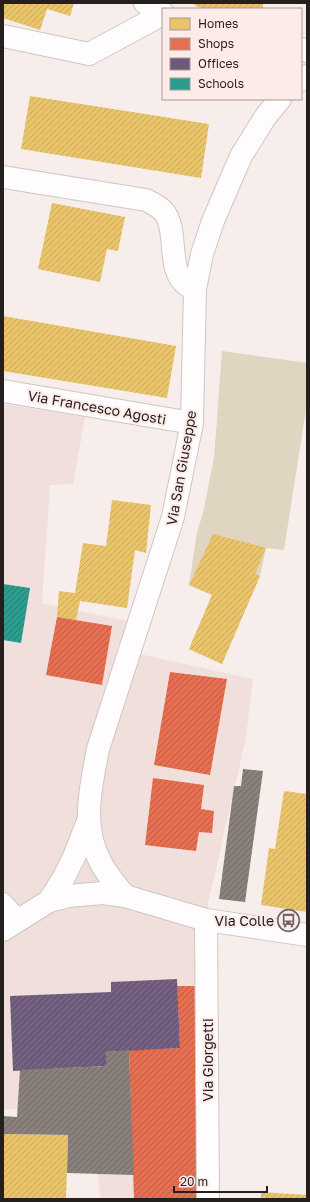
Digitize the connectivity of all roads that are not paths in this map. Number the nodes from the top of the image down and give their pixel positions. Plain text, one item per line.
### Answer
1 (145, 3) edge
2 (162, 13) edge
3 (162, 15) edge
4 (3, 36) edge
5 (279, 100) edge
6 (3, 177) edge
7 (195, 289) junction
8 (3, 391) edge
9 (192, 423) junction
10 (88, 821) junction
11 (125, 896) junction
12 (49, 901) junction
13 (3, 902) edge
14 (206, 920) junction
15 (8, 923) edge
16 (307, 935) edge
17 (208, 1199) edge

1 - 2 street
3 - 4 street
5 - 7 street, Via San Giuseppe
6 - 7 street
7 - 9 street, Via San Giuseppe
8 - 9 street, Via Francesco Agosti
9 - 10 street, Via San Giuseppe
10 - 11 street, Via San Giuseppe
10 - 12 street, Via San Giuseppe
11 - 12 street
11 - 14 street
12 - 15 street
13 - 15 lane
14 - 16 street
14 - 17 street, Via Giorgetti

